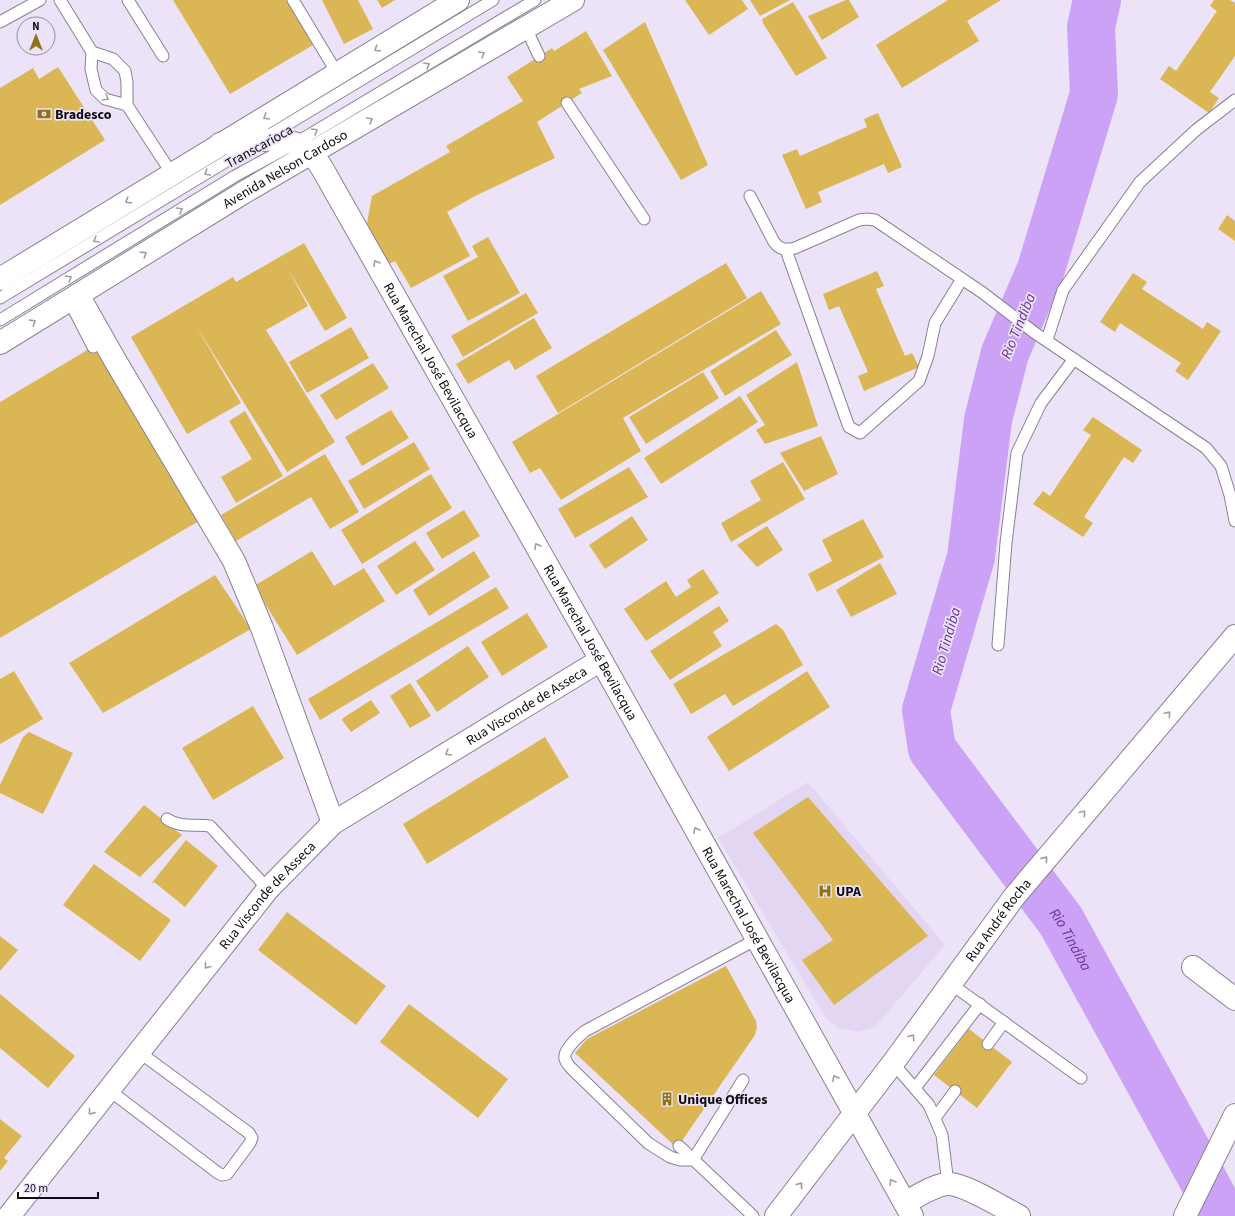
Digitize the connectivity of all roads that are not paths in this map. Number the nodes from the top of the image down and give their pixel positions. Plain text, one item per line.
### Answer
1 (40, 0) edge
2 (60, 0) edge
3 (128, 0) edge
4 (293, 0) edge
5 (458, 0) edge
6 (493, 0) edge
7 (535, 0) edge
8 (573, 0) edge
9 (0, 22) edge
10 (526, 28) junction
11 (92, 52) junction
12 (163, 56) dead end
13 (539, 56) dead end
14 (337, 73) junction
15 (1235, 100) edge
16 (567, 102) dead end
17 (127, 105) junction
18 (265, 138) junction
19 (220, 144) junction
20 (303, 149) junction
21 (172, 174) junction
22 (750, 196) dead end
23 (644, 220) dead end
24 (786, 250) junction
25 (38, 257) junction
26 (0, 268) edge
27 (0, 279) edge
28 (962, 279) junction
29 (74, 297) junction
30 (0, 298) edge
31 (0, 320) edge
32 (1047, 340) junction
33 (0, 343) edge
34 (93, 347) dead end
35 (1074, 359) junction
36 (1235, 521) edge
37 (1235, 636) edge
38 (998, 645) dead end
39 (601, 660) junction
40 (167, 818) dead end
41 (333, 823) junction
42 (268, 889) junction
43 (757, 939) junction
44 (1193, 967) dead end
45 (951, 984) junction
46 (1235, 999) edge
47 (980, 1004) junction
48 (1004, 1022) junction
49 (988, 1044) dead end
50 (139, 1052) junction
51 (893, 1063) junction
52 (1081, 1078) dead end
53 (743, 1080) dead end
54 (915, 1088) junction
55 (109, 1090) junction
56 (955, 1091) dead end
57 (854, 1112) junction
58 (1235, 1115) edge
59 (935, 1118) junction
60 (679, 1146) dead end
61 (693, 1160) junction
62 (948, 1184) junction
63 (908, 1209) edge
64 (1187, 1212) edge
65 (9, 1216) edge
66 (753, 1216) edge
67 (776, 1216) edge
68 (1019, 1216) edge

1 - 9 lane
2 - 11 lane
3 - 12 lane
4 - 14 lane
5 -> 14 street
6 - 18 lane, Transcarioca
20 -> 7 lane, Transcarioca
8 - 10 street, Avenida Nelson Cardoso
10 - 13 lane
20 -> 10 street, Avenida Nelson Cardoso
11 - 17 lane
11 -> 17 lane
14 -> 19 street
15 - 32 lane
16 - 23 lane
17 - 21 lane
18 - 19 street
18 - 20 street
18 -> 30 lane, Transcarioca
19 - 21 street
29 -> 20 street, Avenida Nelson Cardoso
31 -> 20 lane, Transcarioca
39 -> 20 street, Rua Marechal José Bevilacqua
21 -> 25 street
22 - 24 lane
24 - 28 lane
24 - 28 lane
25 - 26 street
25 - 27 street
28 - 32 lane
33 -> 29 street, Avenida Nelson Cardoso
29 - 34 lane
29 - 41 street
32 - 35 lane
35 - 36 lane
35 - 38 lane
45 -> 37 street, Rua André Rocha
39 -> 41 street, Rua Visconde de Asseca
43 -> 39 street, Rua Marechal José Bevilacqua
40 - 42 lane
41 - 42 street, Rua Visconde de Asseca
42 -> 50 street, Rua Visconde de Asseca
57 -> 43 street, Rua Marechal José Bevilacqua
43 - 61 lane
44 - 46 street
45 - 47 lane
51 -> 45 street, Rua André Rocha
47 - 48 lane
47 - 54 lane
48 - 49 lane
48 - 52 lane
50 - 55 street, Rua Visconde de Asseca
50 - 55 lane
51 - 54 lane
51 - 57 street, Rua André Rocha
53 - 61 lane
54 - 59 lane
55 -> 65 street, Rua Visconde de Asseca
56 - 59 lane
63 -> 57 street, Rua Marechal José Bevilacqua
67 -> 57 street, Rua André Rocha
58 - 64 street
59 - 62 lane
60 - 61 lane
61 - 66 lane
62 - 63 street
62 - 68 street

